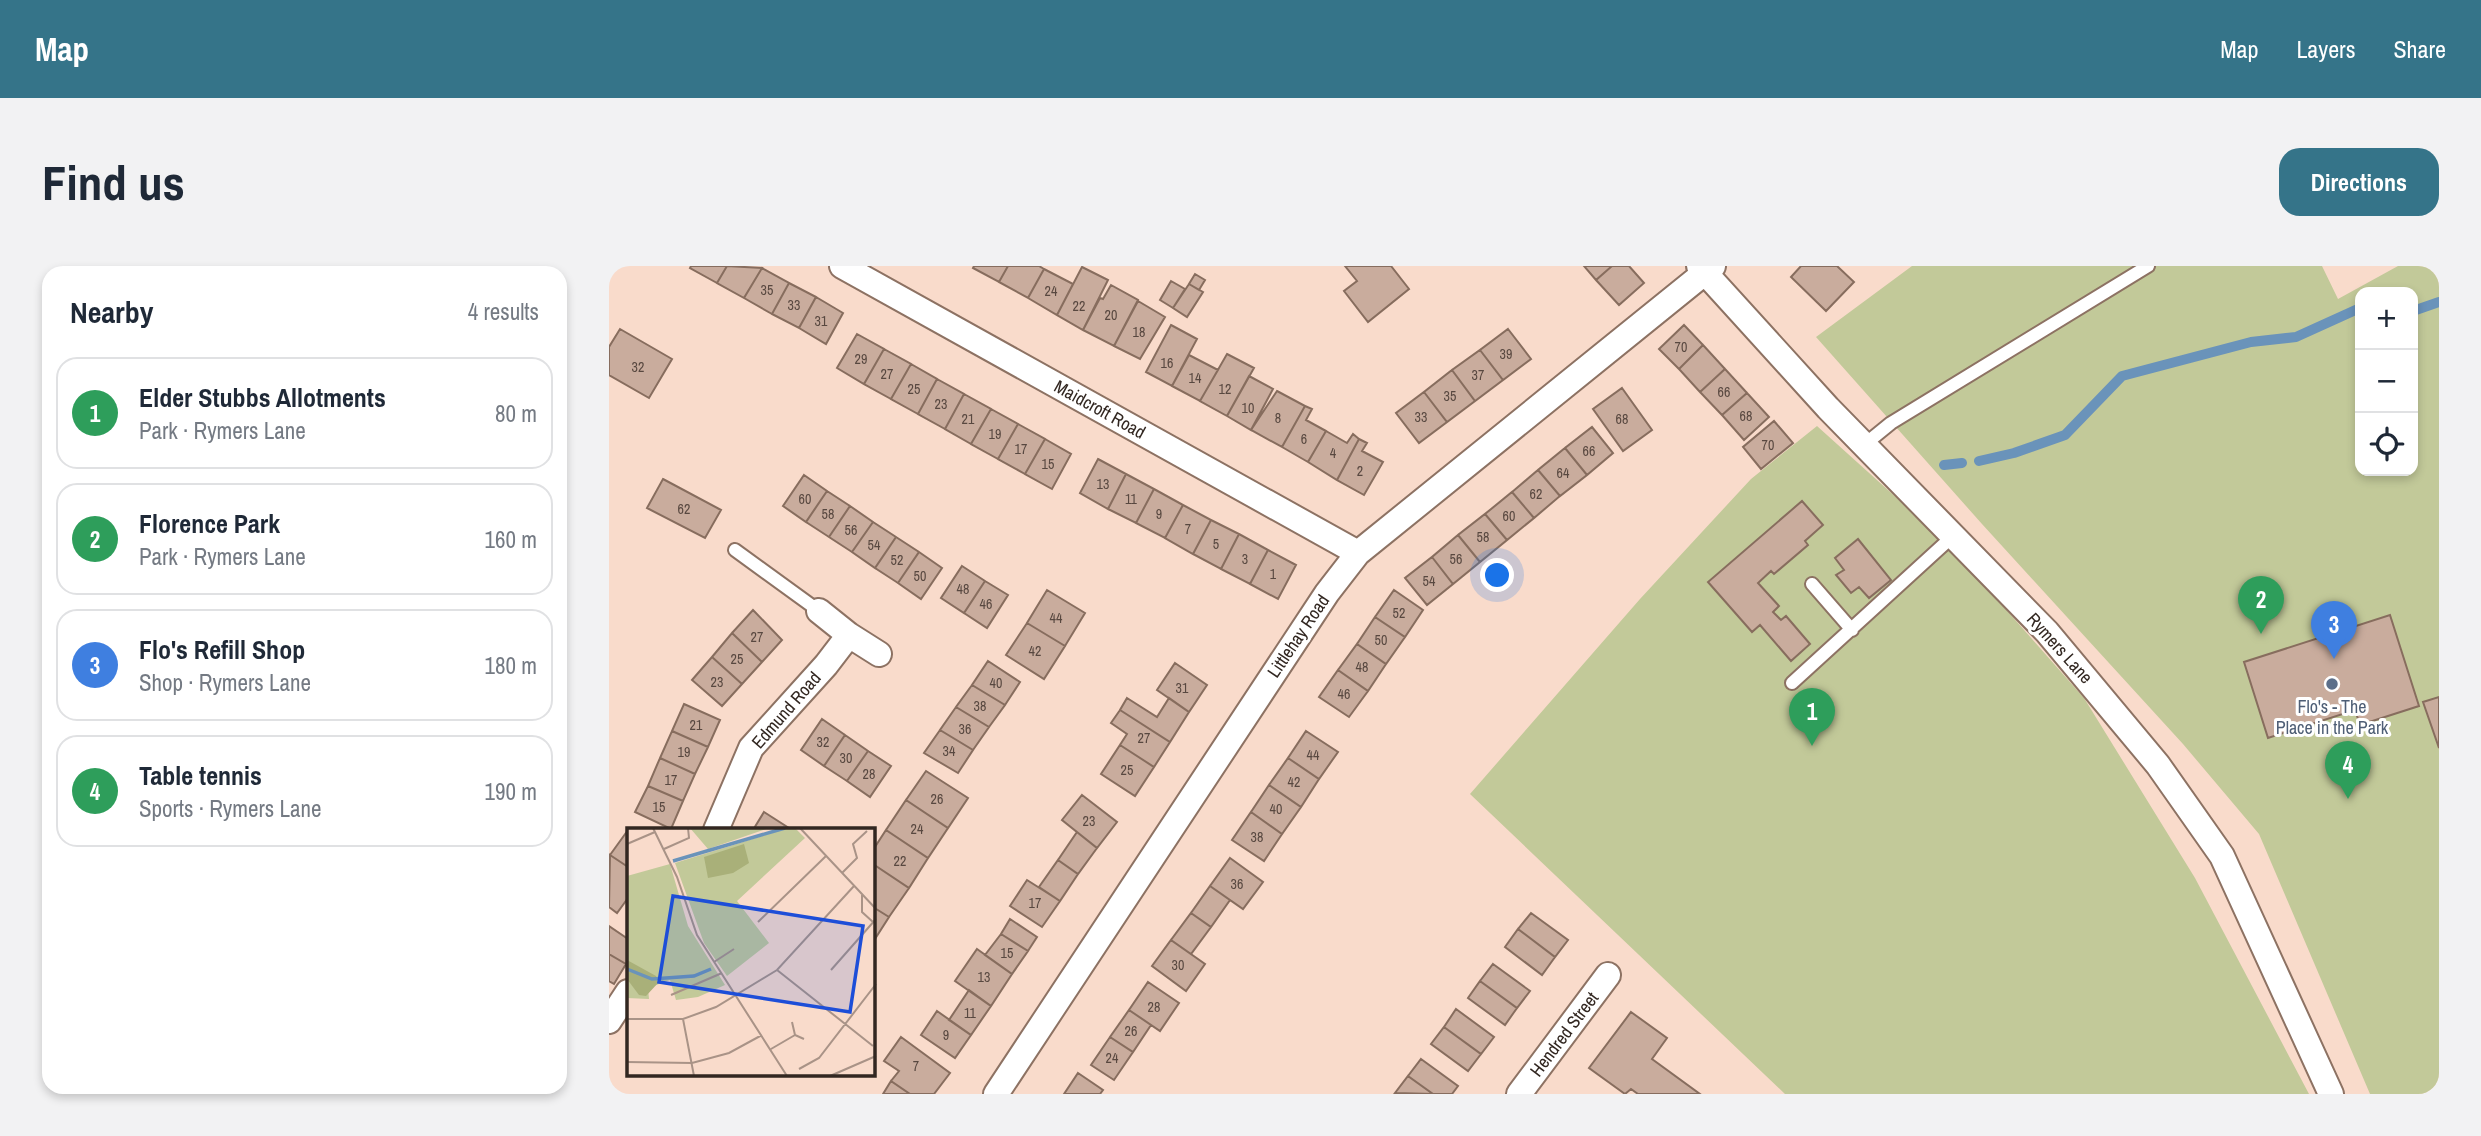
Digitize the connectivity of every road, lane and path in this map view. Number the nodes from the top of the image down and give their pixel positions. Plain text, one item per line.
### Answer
1 (842, 266) edge
2 (2148, 266) edge
3 (1706, 269) edge
4 (1864, 445) junction
5 (1953, 536) junction
6 (735, 550) dead end
7 (1358, 553) junction
8 (1812, 584) dead end
9 (819, 611) joint
10 (1852, 631) junction
11 (849, 635) junction
12 (879, 654) dead end
13 (1792, 683) dead end
14 (717, 828) edge
15 (1608, 975) dead end
16 (627, 994) edge
17 (609, 1021) edge
18 (996, 1094) edge
19 (1519, 1094) edge
20 (2331, 1094) edge

1 - 7 street, Maidcroft Road
2 - 4 lane
3 - 4 street, Rymers Lane
3 - 7 street, Littlehay Road
4 - 5 street, Rymers Lane
5 - 10 lane
5 - 20 street, Rymers Lane
6 - 9 lane
7 - 18 street, Littlehay Road
8 - 10 lane
9 - 11 street
10 - 13 lane
11 - 12 street
11 - 14 street, Edmund Road
15 - 19 street, Hendred Street
16 - 17 street

